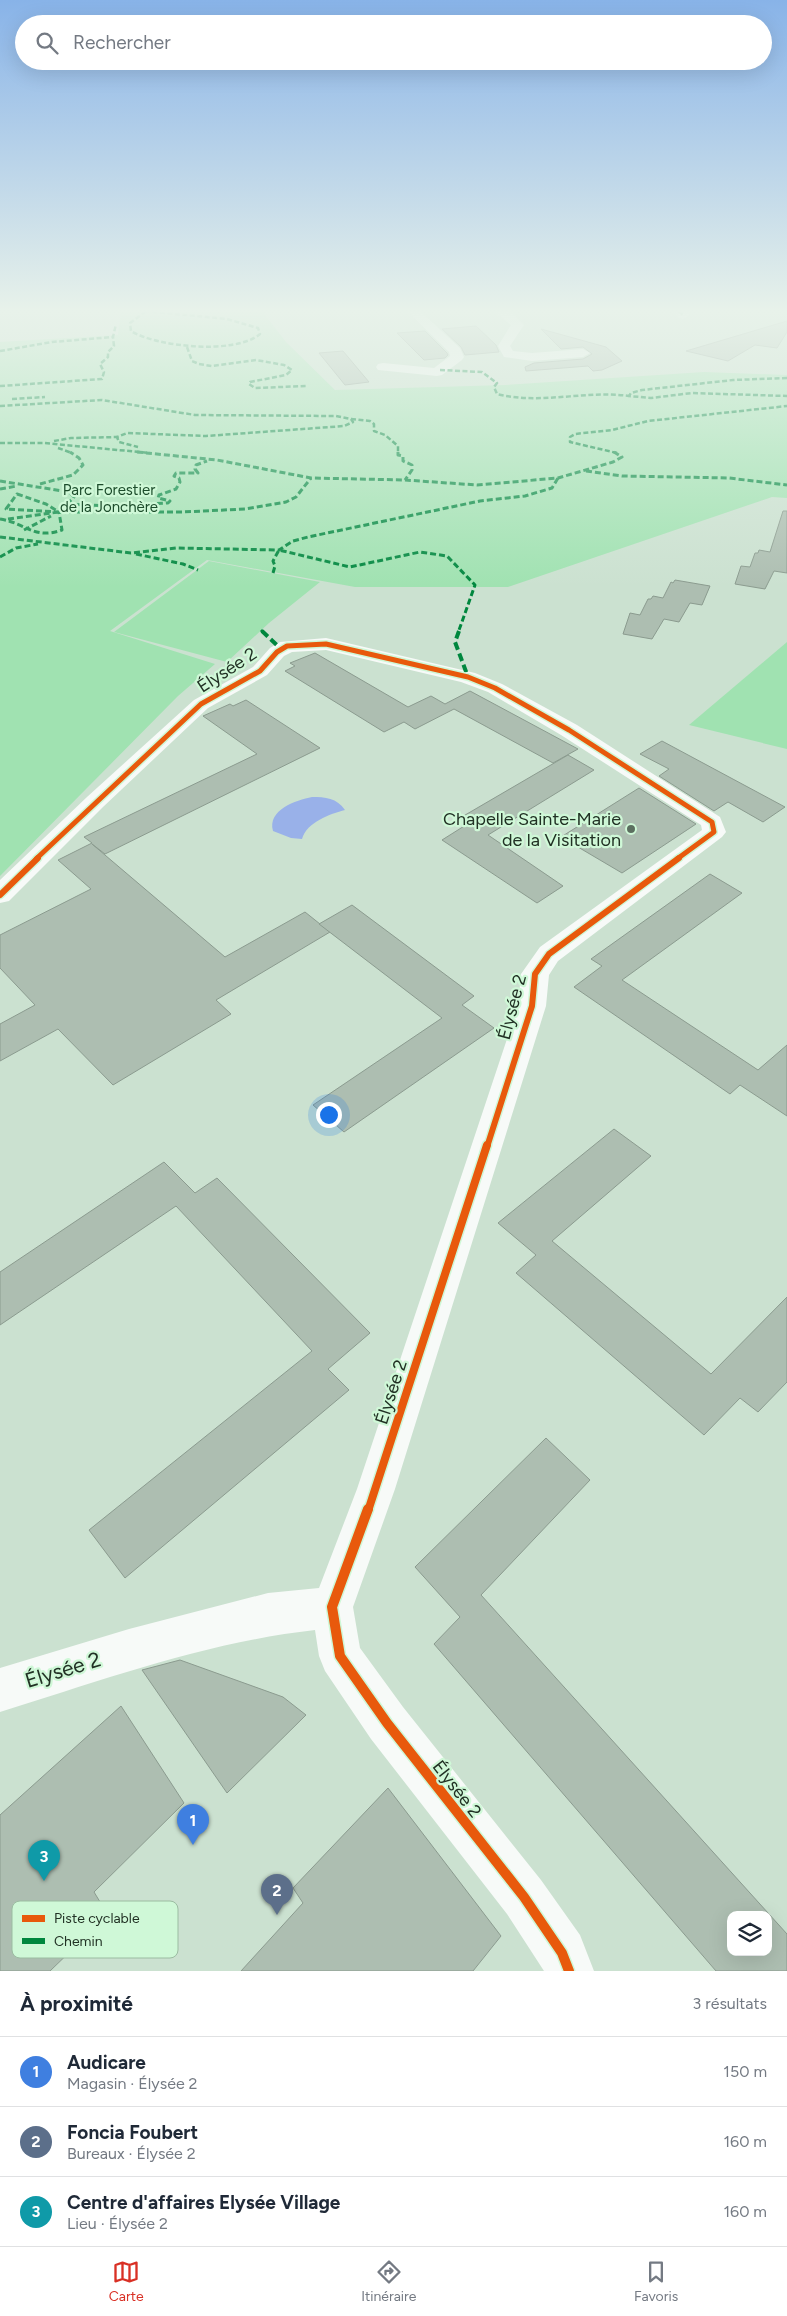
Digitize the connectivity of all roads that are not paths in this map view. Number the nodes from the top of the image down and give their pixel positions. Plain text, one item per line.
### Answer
1 (0, 896) edge
2 (332, 1607) junction
3 (0, 1690) edge
4 (569, 1971) edge

1 - 2 street, Élysée 2
2 - 3 street, Élysée 2
2 - 4 street, Élysée 2

